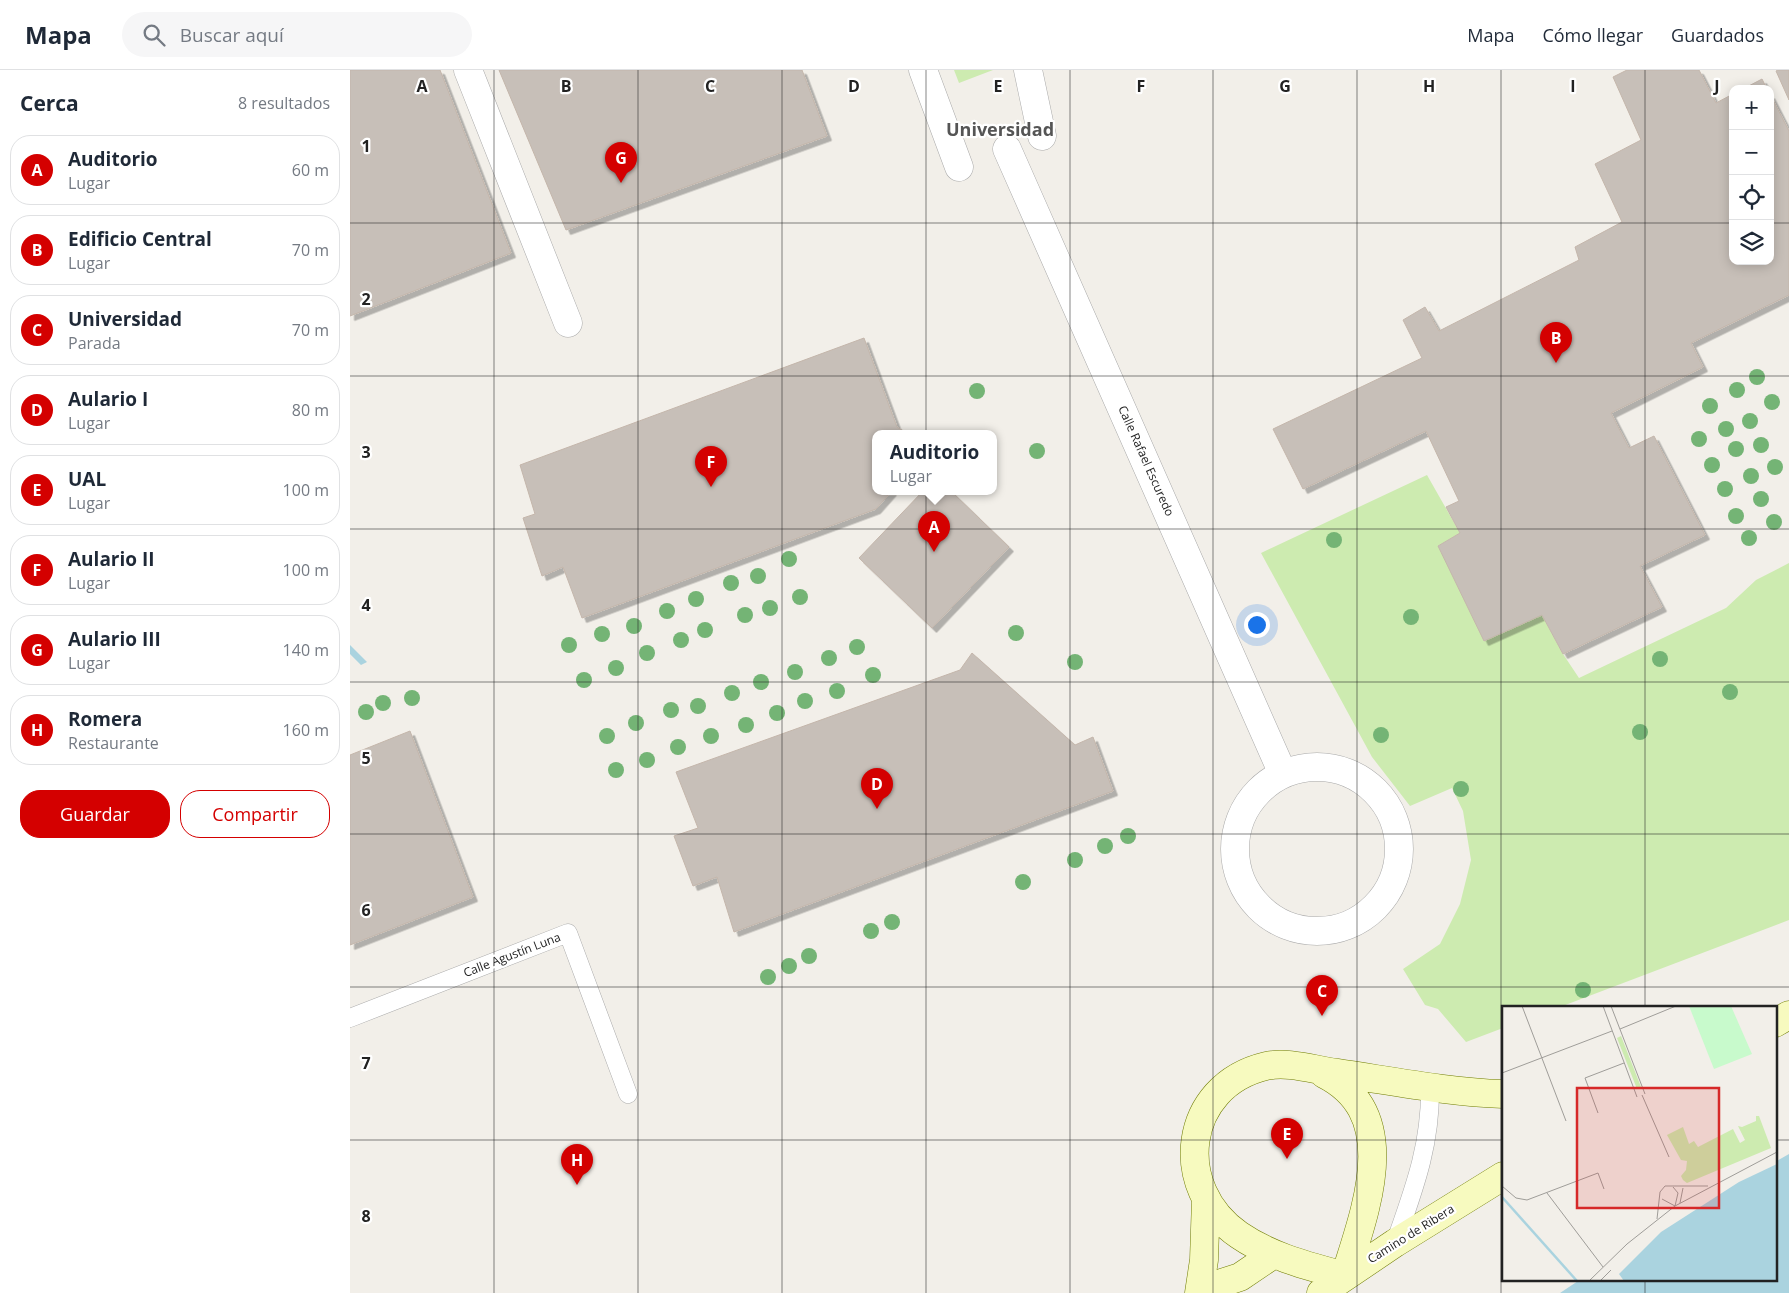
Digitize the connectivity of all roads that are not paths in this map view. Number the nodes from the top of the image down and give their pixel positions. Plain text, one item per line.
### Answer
1 (468, 70) edge
2 (923, 70) edge
3 (1028, 70) edge
4 (1042, 136) dead end
5 (1007, 148) dead end
6 (959, 167) dead end
7 (568, 323) dead end
8 (1283, 774) junction
9 (1789, 1015) edge
10 (350, 1018) edge
11 (1776, 1022) edge
12 (1316, 1070) junction
13 (1430, 1086) junction
14 (628, 1094) dead end
15 (1502, 1094) edge
16 (1502, 1177) edge
17 (1206, 1199) junction
18 (1395, 1243) junction
19 (1274, 1254) junction
20 (1345, 1276) junction
21 (1199, 1291) edge
22 (1321, 1293) edge

1 - 7 street
2 - 6 street
3 - 4 street
5 - 8 street, Calle Rafael Escuredo
8 - 8 street
9 - 11 street
10 - 14 lane, Calle Agustín Luna
12 - 13 street
12 - 17 street
12 - 20 street
13 - 15 street
13 - 18 lane
16 - 18 street, Camino de Ribera
17 - 19 street
17 - 21 street
18 - 20 street, Camino de Ribera
19 - 20 street
19 - 21 street
20 - 22 street, Camino de Ribera

